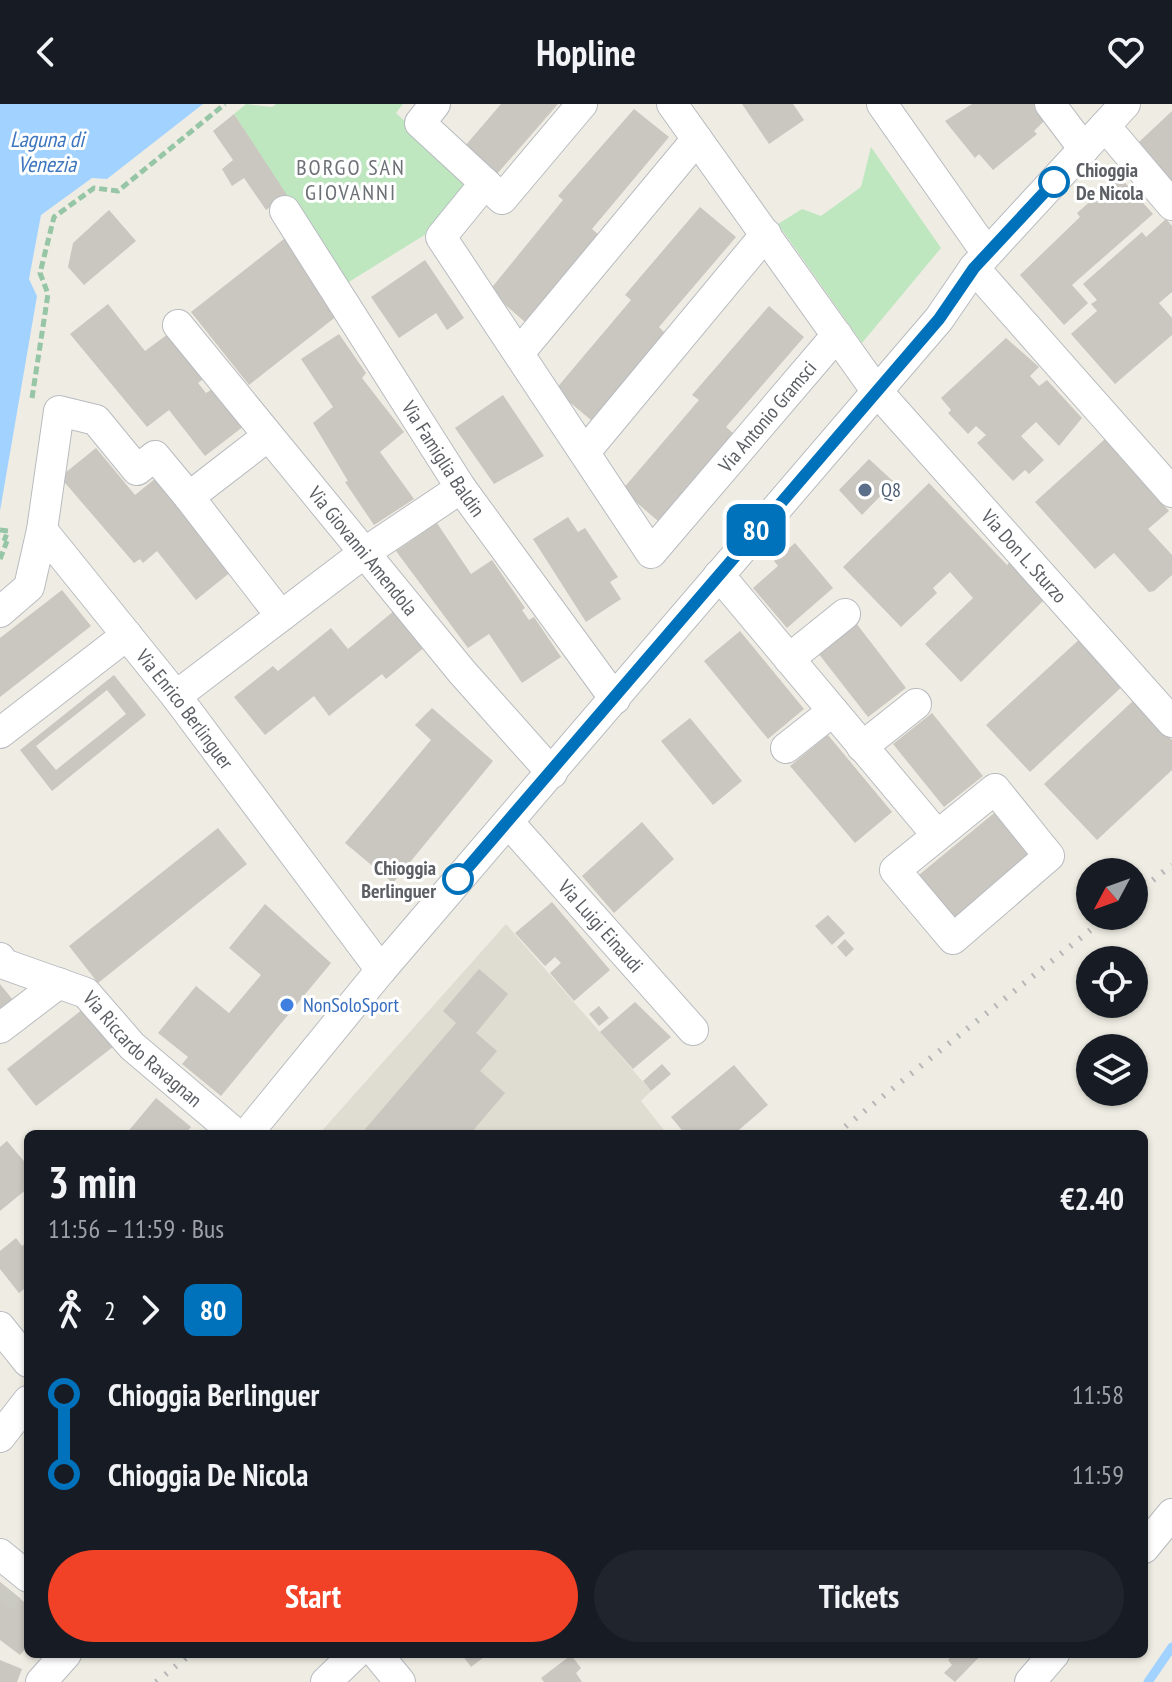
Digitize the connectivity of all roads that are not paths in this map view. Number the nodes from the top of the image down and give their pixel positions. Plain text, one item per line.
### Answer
1 (435, 104) edge
2 (582, 104) edge
3 (672, 104) edge
4 (882, 104) edge
5 (1050, 104) edge
6 (1125, 104) edge
7 (1105, 126) junction
8 (697, 139) junction
9 (1084, 149) junction
10 (485, 183) junction
11 (1172, 205) edge
12 (285, 211) dead end
13 (766, 234) junction
14 (982, 259) junction
15 (178, 325) dead end
16 (837, 335) junction
17 (519, 353) junction
18 (875, 389) junction
19 (268, 436) junction
20 (585, 452) junction
21 (461, 488) junction
22 (1172, 492) edge
23 (189, 497) junction
24 (27, 528) junction
25 (364, 553) junction
26 (719, 575) junction
27 (0, 612) edge
28 (845, 614) dead end
29 (281, 616) junction
30 (127, 635) junction
31 (789, 659) junction
32 (176, 696) junction
33 (615, 699) junction
34 (916, 704) dead end
35 (833, 711) junction
36 (1172, 722) edge
37 (0, 733) edge
38 (862, 747) junction
39 (786, 748) dead end
40 (552, 773) junction
41 (509, 823) junction
42 (937, 835) junction
43 (0, 958) edge
44 (381, 970) junction
45 (59, 983) junction
46 (0, 1028) edge
47 (693, 1030) dead end
48 (231, 1130) edge
49 (250, 1130) edge
50 (0, 1327) edge
51 (24, 1357) edge
52 (24, 1406) edge
53 (0, 1437) edge
54 (1172, 1514) edge
55 (1148, 1543) edge
56 (62, 1658) edge
57 (351, 1658) edge
58 (380, 1658) edge
59 (1051, 1658) edge
60 (41, 1682) edge
61 (326, 1682) edge
62 (400, 1682) edge
63 (1030, 1682) edge

1 - 10 street
2 - 10 street
3 - 8 street
4 - 14 street
5 - 9 street
6 - 7 street
7 - 9 street
7 - 11 street
8 - 13 street
8 - 17 street
9 - 14 street
10 - 17 street, Via Antonio Gramsci
12 - 21 street, Via Famiglia Baldin
13 - 16 street
13 - 20 street
14 - 18 street
14 - 22 street
15 - 19 street, Via Giovanni Amendola
16 - 18 street
16 - 20 street, Via Antonio Gramsci
17 - 20 street, Via Antonio Gramsci
18 - 26 street
18 - 36 street, Via Don L. Sturzo
19 - 23 street
19 - 25 street, Via Giovanni Amendola
21 - 25 street
21 - 33 street, Via Famiglia Baldin
23 - 24 street
23 - 29 street
24 - 27 street
24 - 30 street, Via Enrico Berlinguer
25 - 29 street
25 - 40 street, Via Giovanni Amendola
26 - 31 street
26 - 33 street
28 - 31 street
29 - 32 street
30 - 32 street, Via Enrico Berlinguer
30 - 37 street
31 - 35 street
32 - 44 street, Via Enrico Berlinguer
33 - 40 street
34 - 38 street
35 - 38 street
35 - 39 street
38 - 42 street
40 - 41 street
41 - 44 street
41 - 47 street, Via Luigi Einaudi
42 - 42 street
43 - 45 street, Via Riccardo Ravagnan
44 - 49 street
45 - 46 street
45 - 48 street, Via Riccardo Ravagnan
50 - 51 street
52 - 53 street
54 - 55 street
56 - 60 street
57 - 61 street
58 - 62 street
59 - 63 street

